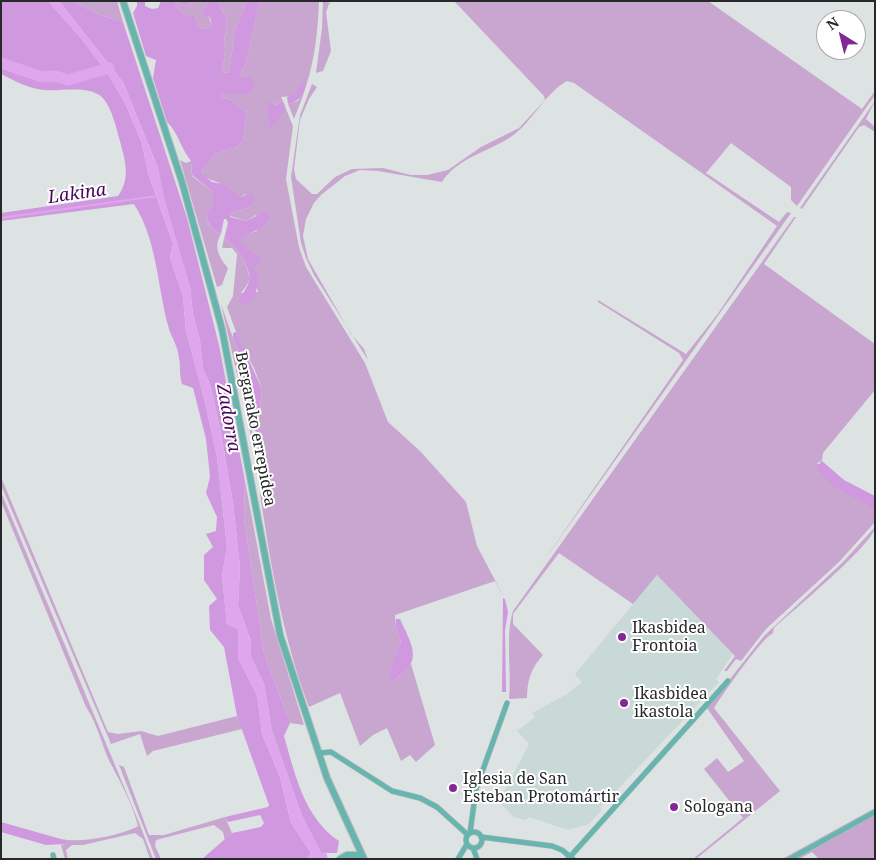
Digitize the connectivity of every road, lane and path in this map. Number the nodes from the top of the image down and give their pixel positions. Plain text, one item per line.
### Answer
1 (122, 1) edge
2 (728, 681) dead end
3 (508, 703) dead end
4 (319, 753) junction
5 (875, 812) edge
6 (469, 834) junction
7 (482, 837) junction
8 (354, 838) junction
9 (467, 844) junction
10 (473, 848) junction
11 (358, 857) edge
12 (570, 858) edge
13 (340, 859) edge
14 (458, 859) edge
15 (476, 859) edge
16 (790, 859) edge

1 - 4 street, Bergarako errepidea
2 - 12 street
3 - 6 street
4 - 6 street
4 - 8 street, Bergarako errepidea
5 - 16 street
6 - 7 street
6 - 9 street
7 - 10 street
7 - 12 street
8 - 11 street, Bergarako errepidea
8 - 11 street
9 - 10 street
9 - 14 street
10 - 15 street
11 - 13 street

